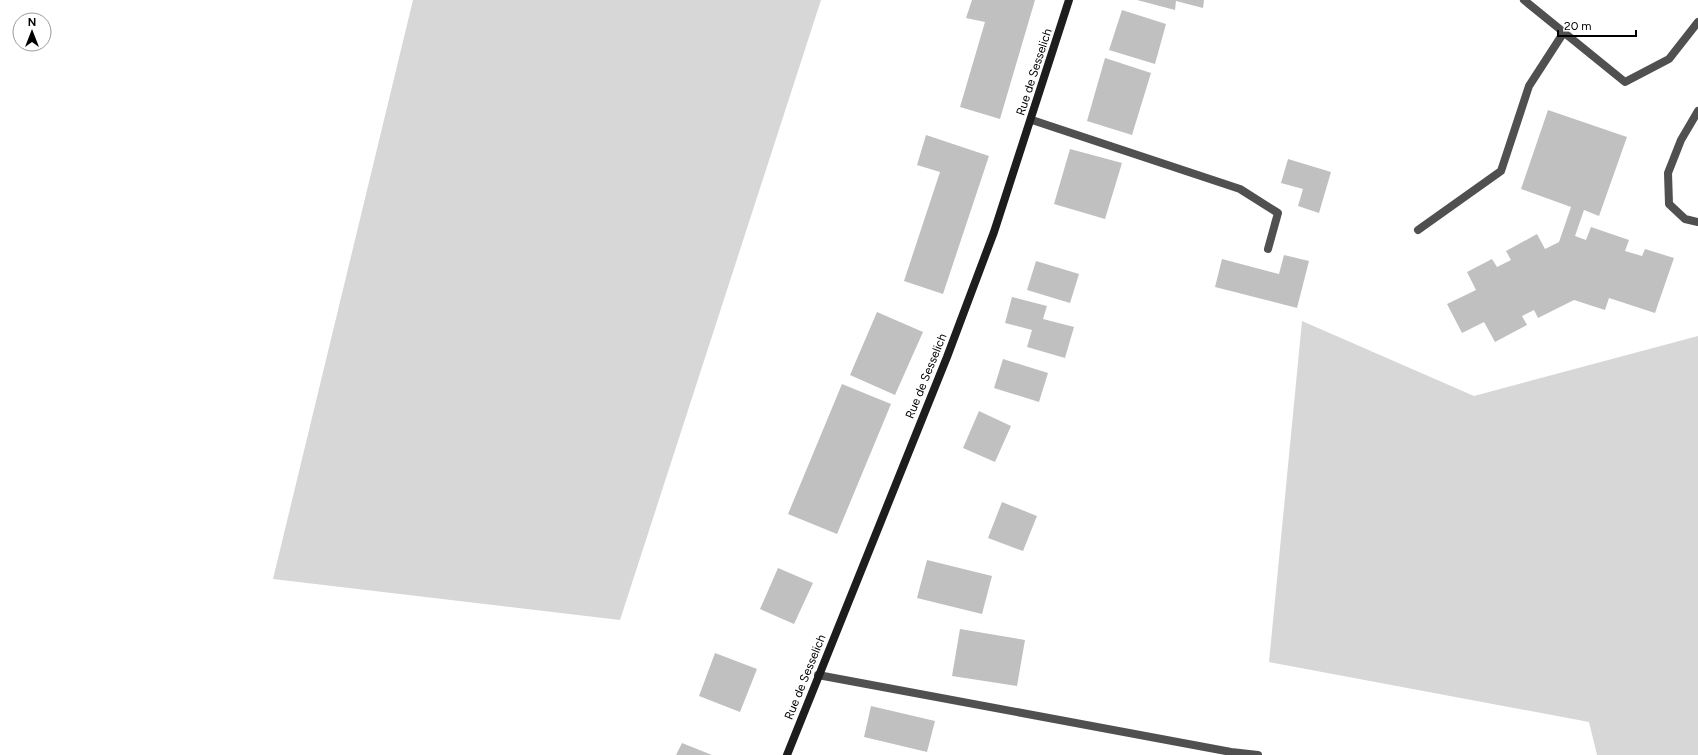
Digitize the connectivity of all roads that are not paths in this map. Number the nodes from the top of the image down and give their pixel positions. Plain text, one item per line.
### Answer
1 (1069, 0) edge
2 (1524, 0) edge
3 (1698, 22) edge
4 (1564, 32) junction
5 (1698, 111) edge
6 (1032, 120) junction
7 (1698, 222) edge
8 (1418, 230) dead end
9 (1268, 249) dead end
10 (818, 675) junction
11 (1231, 754) edge
12 (787, 755) edge
13 (1258, 755) edge

1 - 6 street, Rue de Sesselich
2 - 4 lane
3 - 4 lane
4 - 8 lane
5 - 7 lane
6 - 9 lane
6 - 10 street, Rue de Sesselich
10 - 11 lane
10 - 12 street, Rue de Sesselich
11 - 13 lane

